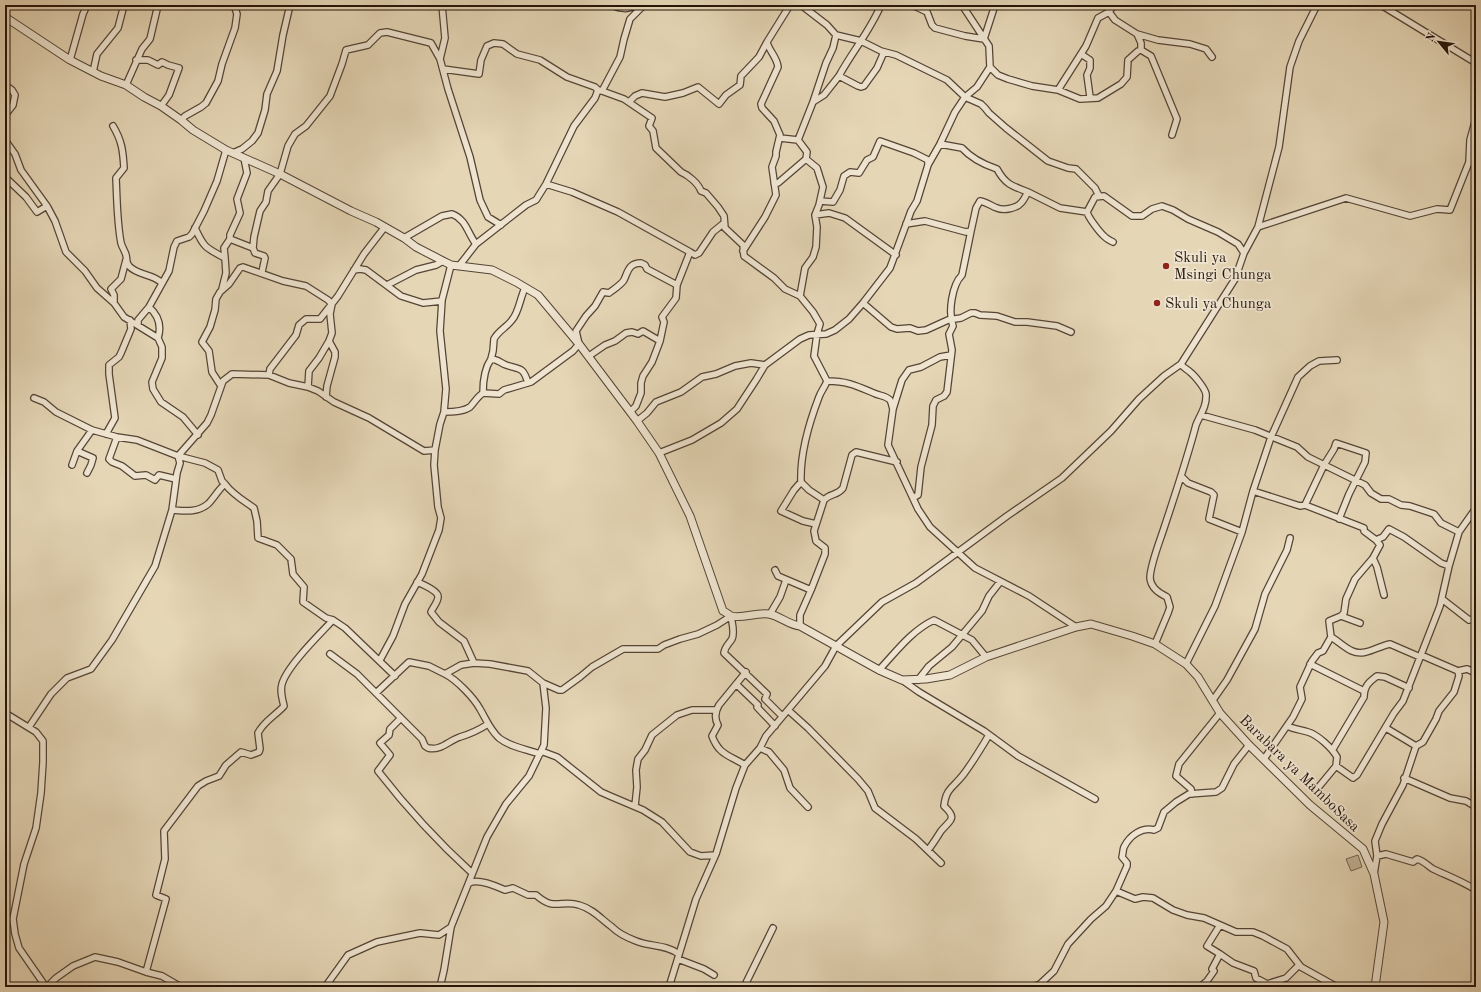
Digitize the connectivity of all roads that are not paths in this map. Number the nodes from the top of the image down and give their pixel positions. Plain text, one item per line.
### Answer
1 (87, 5) edge
2 (124, 5) edge
3 (158, 5) edge
4 (234, 5) edge
5 (290, 5) edge
6 (442, 5) edge
7 (611, 5) edge
8 (636, 5) edge
9 (644, 5) edge
10 (790, 5) edge
11 (801, 5) edge
12 (881, 5) edge
13 (912, 5) edge
14 (962, 5) edge
15 (995, 5) edge
16 (1114, 5) edge
17 (1317, 5) edge
18 (1381, 5) edge
19 (1109, 12) junction
20 (5, 17) edge
21 (1137, 34) junction
22 (836, 35) junction
23 (984, 39) junction
24 (861, 41) junction
25 (767, 42) junction
26 (1141, 50) junction
27 (884, 52) junction
28 (1081, 54) junction
29 (1212, 57) dead end
30 (440, 58) junction
31 (70, 60) junction
32 (136, 60) junction
33 (1476, 63) edge
34 (990, 67) junction
35 (442, 69) junction
36 (93, 72) junction
37 (839, 76) junction
38 (5, 85) edge
39 (126, 85) junction
40 (600, 90) junction
41 (1058, 90) junction
42 (965, 97) junction
43 (1090, 97) junction
44 (629, 102) junction
45 (813, 102) junction
46 (160, 106) junction
47 (5, 113) edge
48 (1476, 118) edge
49 (181, 120) junction
50 (113, 126) dead end
51 (1172, 135) dead end
52 (780, 138) junction
53 (5, 140) edge
54 (798, 140) junction
55 (940, 144) junction
56 (226, 150) junction
57 (233, 153) junction
58 (244, 158) junction
59 (806, 159) junction
60 (928, 165) junction
61 (280, 174) junction
62 (5, 177) edge
63 (774, 183) junction
64 (546, 184) junction
65 (1028, 192) junction
66 (1099, 196) junction
67 (820, 201) junction
68 (47, 206) junction
69 (1087, 212) junction
70 (815, 215) junction
71 (724, 223) junction
72 (501, 224) junction
73 (906, 224) junction
74 (1258, 227) junction
75 (195, 228) junction
76 (384, 228) junction
77 (971, 231) junction
78 (404, 238) junction
79 (230, 239) junction
80 (1113, 242) dead end
81 (476, 244) junction
82 (253, 248) junction
83 (690, 252) junction
84 (743, 252) junction
85 (1244, 253) junction
86 (896, 255) junction
87 (225, 258) junction
88 (126, 260) junction
89 (443, 262) junction
90 (451, 265) junction
91 (459, 266) junction
92 (354, 270) junction
93 (262, 272) junction
94 (162, 283) junction
95 (387, 285) junction
96 (677, 285) junction
97 (525, 288) junction
98 (222, 289) junction
99 (800, 296) junction
100 (442, 301) junction
101 (114, 303) junction
102 (863, 303) junction
103 (332, 304) junction
104 (149, 306) junction
105 (130, 320) junction
106 (951, 320) junction
107 (138, 325) junction
108 (1071, 332) dead end
109 (817, 334) junction
110 (158, 338) junction
111 (329, 341) junction
112 (660, 341) junction
113 (579, 344) junction
114 (951, 355) junction
115 (588, 356) junction
116 (491, 359) junction
117 (1337, 360) dead end
118 (1181, 364) junction
119 (764, 365) junction
120 (269, 375) junction
121 (827, 380) junction
122 (528, 383) junction
123 (221, 386) junction
124 (308, 387) junction
125 (483, 392) junction
126 (326, 397) junction
127 (34, 398) dead end
128 (894, 409) junction
129 (444, 412) junction
130 (630, 412) junction
131 (1201, 415) junction
132 (637, 421) junction
133 (92, 430) junction
134 (106, 434) junction
135 (198, 435) junction
136 (117, 437) junction
137 (1271, 437) junction
138 (435, 450) junction
139 (77, 451) junction
140 (658, 453) junction
141 (178, 456) junction
142 (897, 462) junction
143 (72, 465) dead end
144 (1324, 465) junction
145 (87, 473) dead end
146 (1181, 476) junction
147 (176, 479) junction
148 (1356, 480) junction
149 (801, 482) junction
150 (224, 484) junction
151 (1253, 491) junction
152 (913, 498) junction
153 (824, 500) junction
154 (1305, 505) junction
155 (1476, 508) edge
156 (172, 510) junction
157 (1339, 519) junction
158 (816, 524) junction
159 (1242, 532) junction
160 (1459, 532) junction
161 (1290, 538) dead end
162 (1376, 540) junction
163 (958, 553) junction
164 (1373, 558) junction
165 (1449, 566) junction
166 (775, 570) dead end
167 (786, 580) junction
168 (417, 582) junction
169 (1000, 582) junction
170 (811, 590) junction
171 (1384, 595) dead end
172 (1442, 600) junction
173 (770, 614) junction
174 (731, 616) junction
175 (1341, 616) junction
176 (1476, 618) edge
177 (333, 620) junction
178 (1360, 623) dead end
179 (800, 626) junction
180 (1076, 626) junction
181 (962, 634) junction
182 (1330, 637) junction
183 (1155, 644) junction
184 (836, 646) junction
185 (330, 654) dead end
186 (986, 656) junction
187 (1420, 656) junction
188 (380, 660) junction
189 (474, 663) junction
190 (1186, 664) junction
191 (1310, 664) junction
192 (879, 670) junction
193 (1458, 670) junction
194 (746, 672) junction
195 (1476, 673) edge
196 (445, 674) junction
197 (395, 676) junction
198 (902, 680) junction
199 (918, 680) junction
200 (543, 683) junction
201 (736, 684) junction
202 (1409, 688) junction
203 (1364, 691) junction
204 (376, 693) junction
205 (1213, 700) junction
206 (716, 710) junction
207 (788, 710) junction
208 (5, 713) edge
209 (1220, 713) junction
210 (782, 716) junction
211 (401, 718) junction
212 (488, 724) junction
213 (775, 726) junction
214 (1286, 726) junction
215 (29, 727) junction
216 (1386, 728) junction
217 (989, 735) junction
218 (1249, 745) junction
219 (1416, 746) junction
220 (760, 748) junction
221 (1333, 749) junction
222 (541, 752) junction
223 (1264, 759) junction
224 (745, 765) junction
225 (1336, 766) junction
226 (1404, 778) junction
227 (1317, 789) dead end
228 (1192, 794) junction
229 (1095, 799) dead end
230 (635, 806) junction
231 (808, 807) dead end
232 (1476, 807) edge
233 (928, 850) junction
234 (715, 855) junction
235 (1377, 856) junction
236 (941, 863) dead end
237 (472, 873) junction
238 (1374, 874) junction
239 (469, 883) junction
240 (1476, 890) edge
241 (1116, 891) junction
242 (1220, 925) junction
243 (451, 927) junction
244 (773, 928) dead end
245 (1220, 954) junction
246 (678, 957) junction
247 (1299, 965) junction
248 (146, 972) junction
249 (714, 975) dead end
250 (47, 987) edge
251 (181, 987) edge
252 (325, 987) edge
253 (440, 987) edge
254 (669, 987) edge
255 (744, 987) edge
256 (1033, 987) edge
257 (1200, 987) edge
258 (1338, 987) edge
259 (1375, 987) edge

1 - 31 street
2 - 36 street
3 - 32 street
4 - 49 street
5 - 57 street
6 - 30 street
7 - 8 street
9 - 40 street
10 - 25 street
11 - 22 street
12 - 24 street
13 - 23 street
14 - 23 street
15 - 23 street
16 - 19 street
17 - 74 street
18 - 33 street
19 - 21 street
19 - 28 street
20 - 31 street
21 - 26 street
21 - 29 street
22 - 24 street
22 - 45 street
23 - 34 street
24 - 27 street
24 - 37 street
25 - 44 street
25 - 52 street
26 - 43 street
26 - 51 street
27 - 37 street
27 - 42 street
28 - 41 street
28 - 43 street
30 - 35 street
30 - 61 street
31 - 36 street
32 - 39 street
32 - 46 street
34 - 41 street
34 - 42 street
35 - 40 street
35 - 72 street
36 - 39 street
37 - 45 street
38 - 47 street
39 - 46 street
40 - 44 street
40 - 64 street
41 - 43 street
42 - 55 street
42 - 66 street
44 - 71 street
45 - 54 street
46 - 49 street
48 - 74 street
49 - 56 street
50 - 88 street
52 - 54 street
52 - 63 street
53 - 68 street
54 - 59 street
55 - 60 street
55 - 65 street
56 - 57 street
56 - 75 street
57 - 58 street
58 - 61 street
58 - 79 street
59 - 63 street
59 - 67 street
60 - 67 street
60 - 73 street
61 - 76 street
61 - 82 street
62 - 68 street
63 - 84 street
64 - 72 street
64 - 83 street
65 - 69 street
65 - 77 street
66 - 69 street
66 - 85 street
67 - 70 street
68 - 101 street
69 - 80 street
70 - 86 street
70 - 99 street
71 - 83 street
71 - 84 street
72 - 81 street
73 - 77 street
73 - 86 street
74 - 85 street
75 - 87 street
75 - 94 street
76 - 78 street
76 - 92 street
77 - 106 street
78 - 81 street
78 - 89 street
79 - 82 street
79 - 87 street
81 - 91 street
82 - 93 street
83 - 96 street
84 - 99 street
85 - 118 street
86 - 102 street
87 - 98 street
88 - 94 street
88 - 101 street
89 - 90 street
89 - 95 street
90 - 91 street
90 - 100 street
91 - 97 street
92 - 95 street
92 - 103 street
93 - 98 street
93 - 103 street
94 - 104 street
95 - 100 street
96 - 112 street
96 - 113 street
97 - 113 street
97 - 116 street
98 - 123 street
99 - 109 street
100 - 129 street
101 - 105 street
102 - 106 street
102 - 109 street
103 - 111 street
103 - 120 street
104 - 107 street
104 - 110 street
105 - 107 street
105 - 134 street
106 - 108 street
106 - 114 street
107 - 110 street
109 - 119 street
109 - 121 street
110 - 135 street
111 - 124 street
111 - 126 street
112 - 115 street
112 - 130 street
113 - 115 street
113 - 122 street
114 - 128 street
114 - 152 street
115 - 130 street
116 - 122 street
116 - 125 street
117 - 137 street
118 - 131 street
118 - 163 street
119 - 132 street
119 - 140 street
120 - 123 street
120 - 124 street
121 - 128 street
121 - 149 street
122 - 125 street
123 - 135 street
124 - 126 street
125 - 129 street
126 - 138 street
127 - 133 street
128 - 142 street
129 - 138 street
130 - 132 street
131 - 137 street
131 - 146 street
132 - 140 street
133 - 134 street
133 - 139 street
134 - 136 street
135 - 141 street
136 - 141 street
136 - 147 street
137 - 144 street
137 - 151 street
138 - 168 street
139 - 143 street
139 - 145 street
140 - 174 street
141 - 147 street
141 - 150 street
142 - 152 street
142 - 153 street
144 - 148 street
144 - 148 street
144 - 154 street
146 - 159 street
146 - 183 street
147 - 156 street
148 - 157 street
148 - 160 street
149 - 153 street
149 - 158 street
150 - 156 street
150 - 177 street
151 - 154 street
151 - 159 street
152 - 163 street
153 - 158 street
154 - 157 street
155 - 160 street
156 - 215 street
157 - 162 street
158 - 170 street
159 - 190 street
160 - 165 street
161 - 205 street
162 - 164 street
162 - 165 street
163 - 169 street
163 - 184 street
164 - 171 street
164 - 175 street
165 - 172 street
166 - 167 street
167 - 170 street
167 - 173 street
168 - 188 street
168 - 189 street
169 - 180 street
169 - 181 street
170 - 179 street
172 - 176 street
172 - 187 street
173 - 174 street
173 - 179 street
174 - 194 street
174 - 200 street
175 - 178 street
175 - 182 street
177 - 188 street
177 - 248 street
179 - 184 street
180 - 183 street, Barabara ya MamboSasa
180 - 186 street, Barabara ya MamboSasa
181 - 186 street
181 - 192 street
181 - 199 street
182 - 187 street
182 - 191 street
183 - 190 street, Barabara ya MamboSasa
184 - 192 street
184 - 207 street
185 - 204 street
186 - 199 street, Barabara ya MamboSasa
187 - 193 street
187 - 202 street
188 - 197 street
189 - 196 street
189 - 200 street
190 - 205 street, Barabara ya MamboSasa
191 - 203 street
191 - 214 street
192 - 198 street
193 - 195 street
193 - 219 street
194 - 201 street
194 - 210 street
196 - 197 street
196 - 212 street
197 - 204 street
198 - 199 street, Barabara ya MamboSasa
198 - 217 street
200 - 222 street
201 - 206 street
201 - 213 street
202 - 203 street
202 - 216 street
203 - 221 street
204 - 211 street
205 - 209 street, Barabara ya MamboSasa
206 - 224 street
206 - 230 street
207 - 210 street
207 - 233 street
208 - 215 street
209 - 218 street, Barabara ya MamboSasa
209 - 228 street
210 - 213 street
211 - 212 street
211 - 237 street
212 - 222 street
213 - 220 street
214 - 221 street
214 - 223 street
215 - 250 street
216 - 219 street
216 - 225 street
217 - 229 street
217 - 233 street
218 - 223 street, Barabara ya MamboSasa
218 - 228 street
219 - 226 street
220 - 224 street
220 - 231 street
221 - 225 street
222 - 230 street
222 - 237 street
223 - 238 street, Barabara ya MamboSasa
224 - 234 street
225 - 227 street
226 - 232 street
226 - 235 street
228 - 241 street
230 - 234 street
233 - 236 street
234 - 246 street
235 - 238 street
235 - 240 street
237 - 239 street
238 - 259 street, Barabara ya MamboSasa
239 - 243 street
239 - 246 street
241 - 242 street
241 - 256 street
242 - 245 street
242 - 247 street
243 - 252 street
243 - 253 street
244 - 255 street
245 - 247 street
245 - 257 street
246 - 249 street
246 - 254 street
247 - 258 street
248 - 250 street
248 - 251 street

